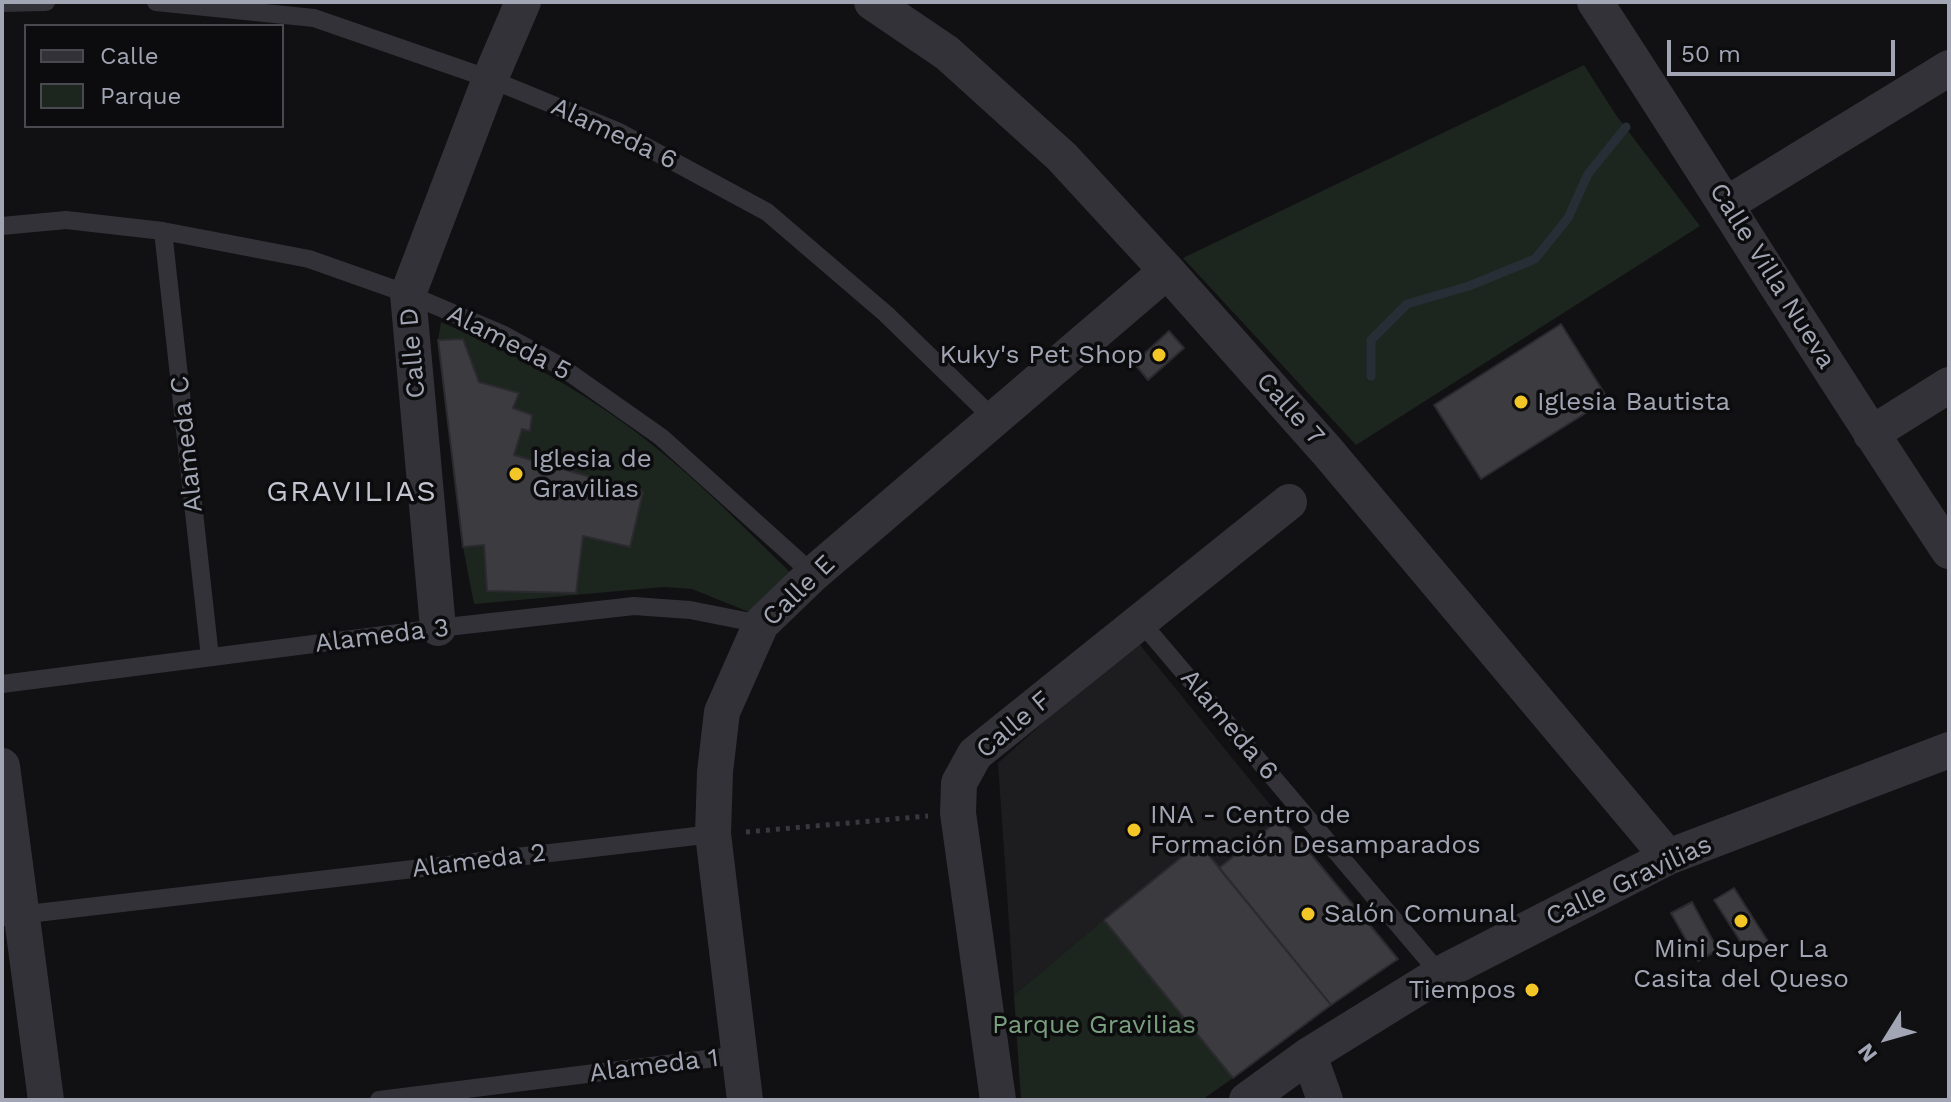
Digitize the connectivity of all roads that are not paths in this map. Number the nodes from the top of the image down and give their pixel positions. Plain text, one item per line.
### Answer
1 (46, 2) edge
2 (156, 2) edge
3 (523, 2) edge
4 (872, 2) edge
5 (1595, 2) edge
6 (2, 3) edge
7 (1949, 68) edge
8 (490, 79) junction
9 (1727, 204) junction
10 (2, 226) edge
11 (163, 231) junction
12 (1167, 271) junction
13 (408, 294) junction
14 (1949, 385) edge
15 (995, 420) junction
16 (1871, 434) junction
17 (1289, 502) dead end
18 (1949, 551) edge
19 (813, 574) junction
20 (1141, 622) junction
21 (761, 624) junction
22 (438, 628) junction
23 (210, 657) junction
24 (2, 684) edge
25 (1949, 750) edge
26 (2, 766) edge
27 (713, 834) junction
28 (1668, 857) junction
29 (12, 916) edge
30 (1440, 974) junction
31 (739, 1055) junction
32 (1309, 1055) junction
33 (46, 1100) edge
34 (379, 1100) edge
35 (745, 1100) edge
36 (998, 1100) edge
37 (1247, 1100) edge
38 (1325, 1100) edge

1 - 6 lane
2 - 8 lane, Alameda 6
3 - 8 street, Calle D
4 - 12 street, Calle 7
5 - 9 street, Calle Villa Nueva
7 - 9 street
8 - 13 street, Calle D
8 - 15 lane, Alameda 6
9 - 16 street, Calle Villa Nueva
10 - 11 lane, Alameda 5
11 - 13 lane, Alameda 5
11 - 23 lane, Alameda C
12 - 15 street, Calle E
12 - 28 street, Calle 7
13 - 19 lane, Alameda 5
13 - 22 street, Calle D
14 - 16 street
15 - 19 street, Calle E
16 - 18 street, Calle Villa Nueva
17 - 20 street, Calle F
19 - 21 street, Calle E
20 - 30 lane, Alameda 6
20 - 36 street, Calle F
21 - 22 lane, Alameda 3
21 - 27 street, Calle E
22 - 23 lane, Alameda 3
23 - 24 lane, Alameda 3
25 - 28 street, Calle Gravilias
26 - 29 street
27 - 29 lane, Alameda 2
27 - 31 street, Calle E
28 - 30 street, Calle Gravilias
29 - 33 street
30 - 32 street, Calle Gravilias
31 - 34 lane, Alameda 1
31 - 35 street, Calle E
32 - 37 street, Calle Gravilias
32 - 38 street

